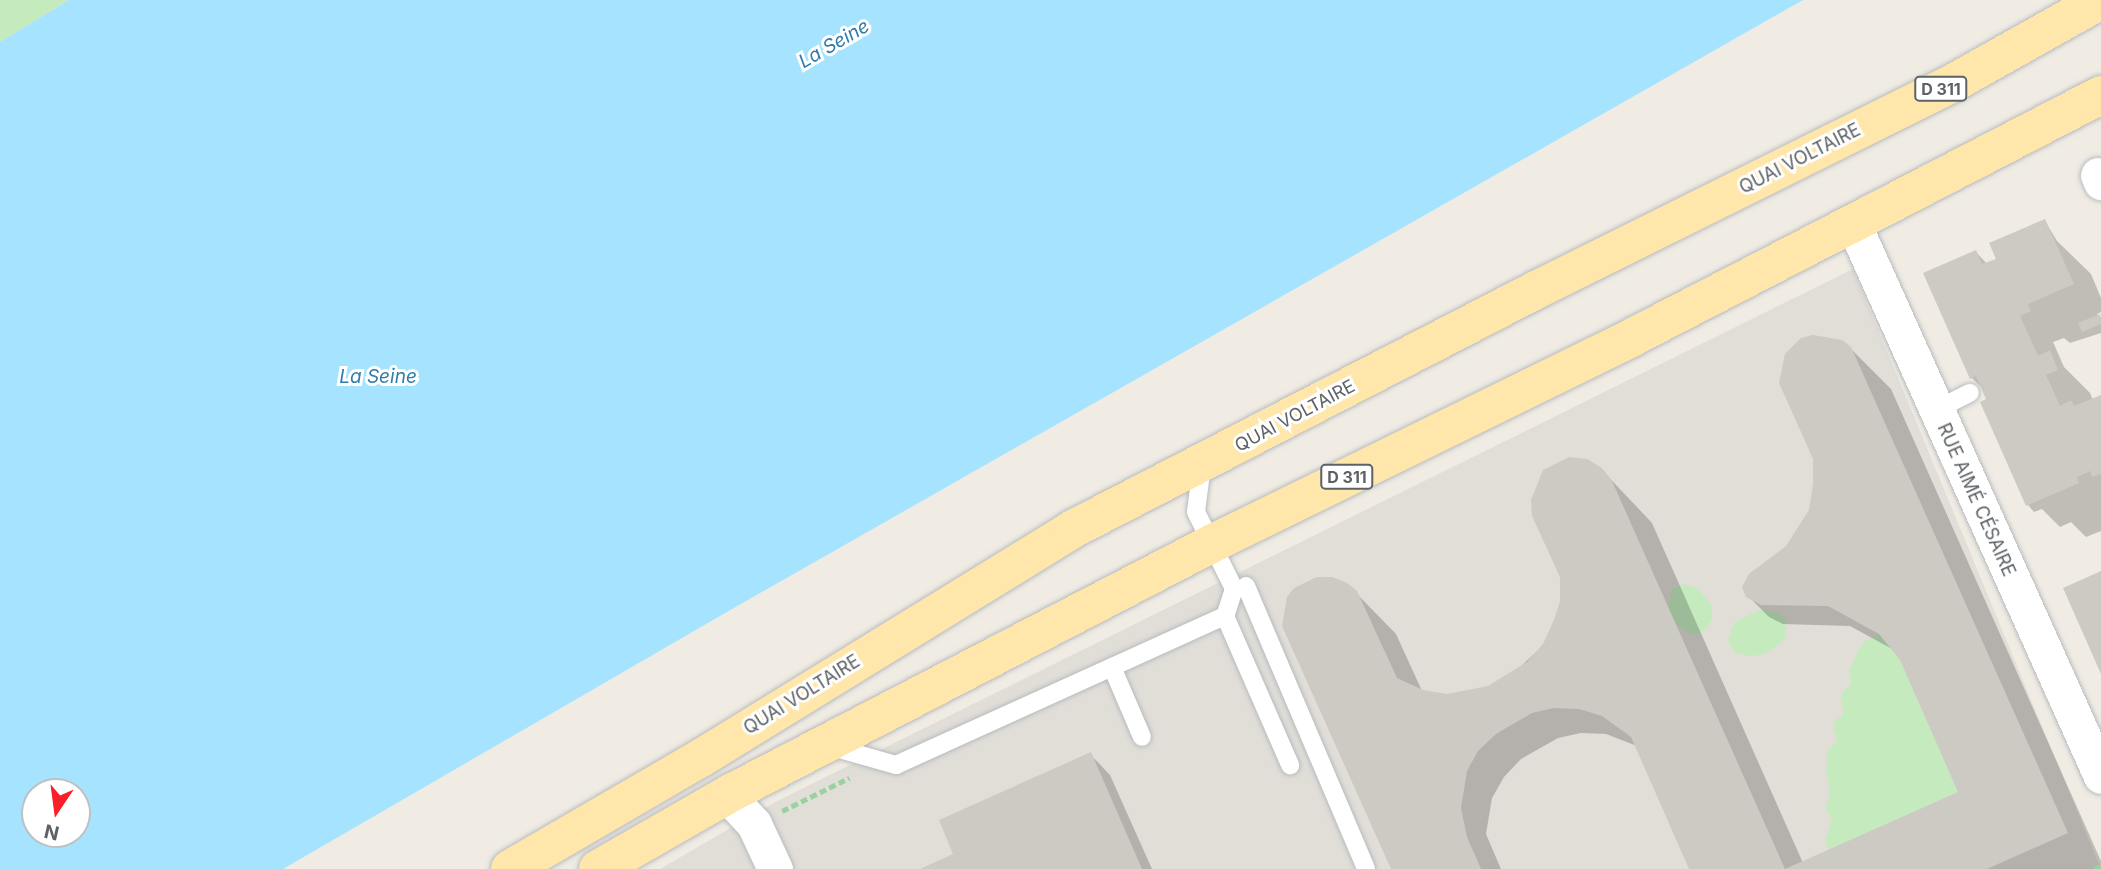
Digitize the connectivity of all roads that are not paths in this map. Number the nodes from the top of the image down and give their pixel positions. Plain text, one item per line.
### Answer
1 (2101, 0) edge
2 (2101, 95) edge
3 (2101, 125) edge
4 (1986, 156) junction
5 (1853, 223) junction
6 (1970, 393) dead end
7 (1936, 410) junction
8 (1202, 465) junction
9 (1211, 544) junction
10 (1246, 586) dead end
11 (1225, 616) junction
12 (1112, 667) junction
13 (1142, 737) dead end
14 (824, 744) junction
15 (701, 758) junction
16 (1290, 765) dead end
17 (2101, 776) edge
18 (727, 795) junction
19 (770, 856) edge
20 (510, 869) edge
21 (598, 869) edge
22 (1366, 869) edge

1 - 8 main road, QUAI VOLTAIRE / D 311
2 - 4 main road, D 311
3 - 4 main road
4 - 5 main road, D 311
5 - 7 street, RUE AIMÉ CÉSAIRE
5 - 9 main road, D 311
6 - 7 lane
7 - 17 street, RUE AIMÉ CÉSAIRE
8 - 9 lane
8 - 15 main road, QUAI VOLTAIRE / D 311
9 - 11 lane
9 - 14 main road, D 311
10 - 22 lane
11 - 12 lane
11 - 16 lane
12 - 13 lane
12 - 14 lane
14 - 18 main road, D 311
15 - 18 lane
15 - 20 main road, QUAI VOLTAIRE / D 311
18 - 19 street
18 - 21 main road, D 311

